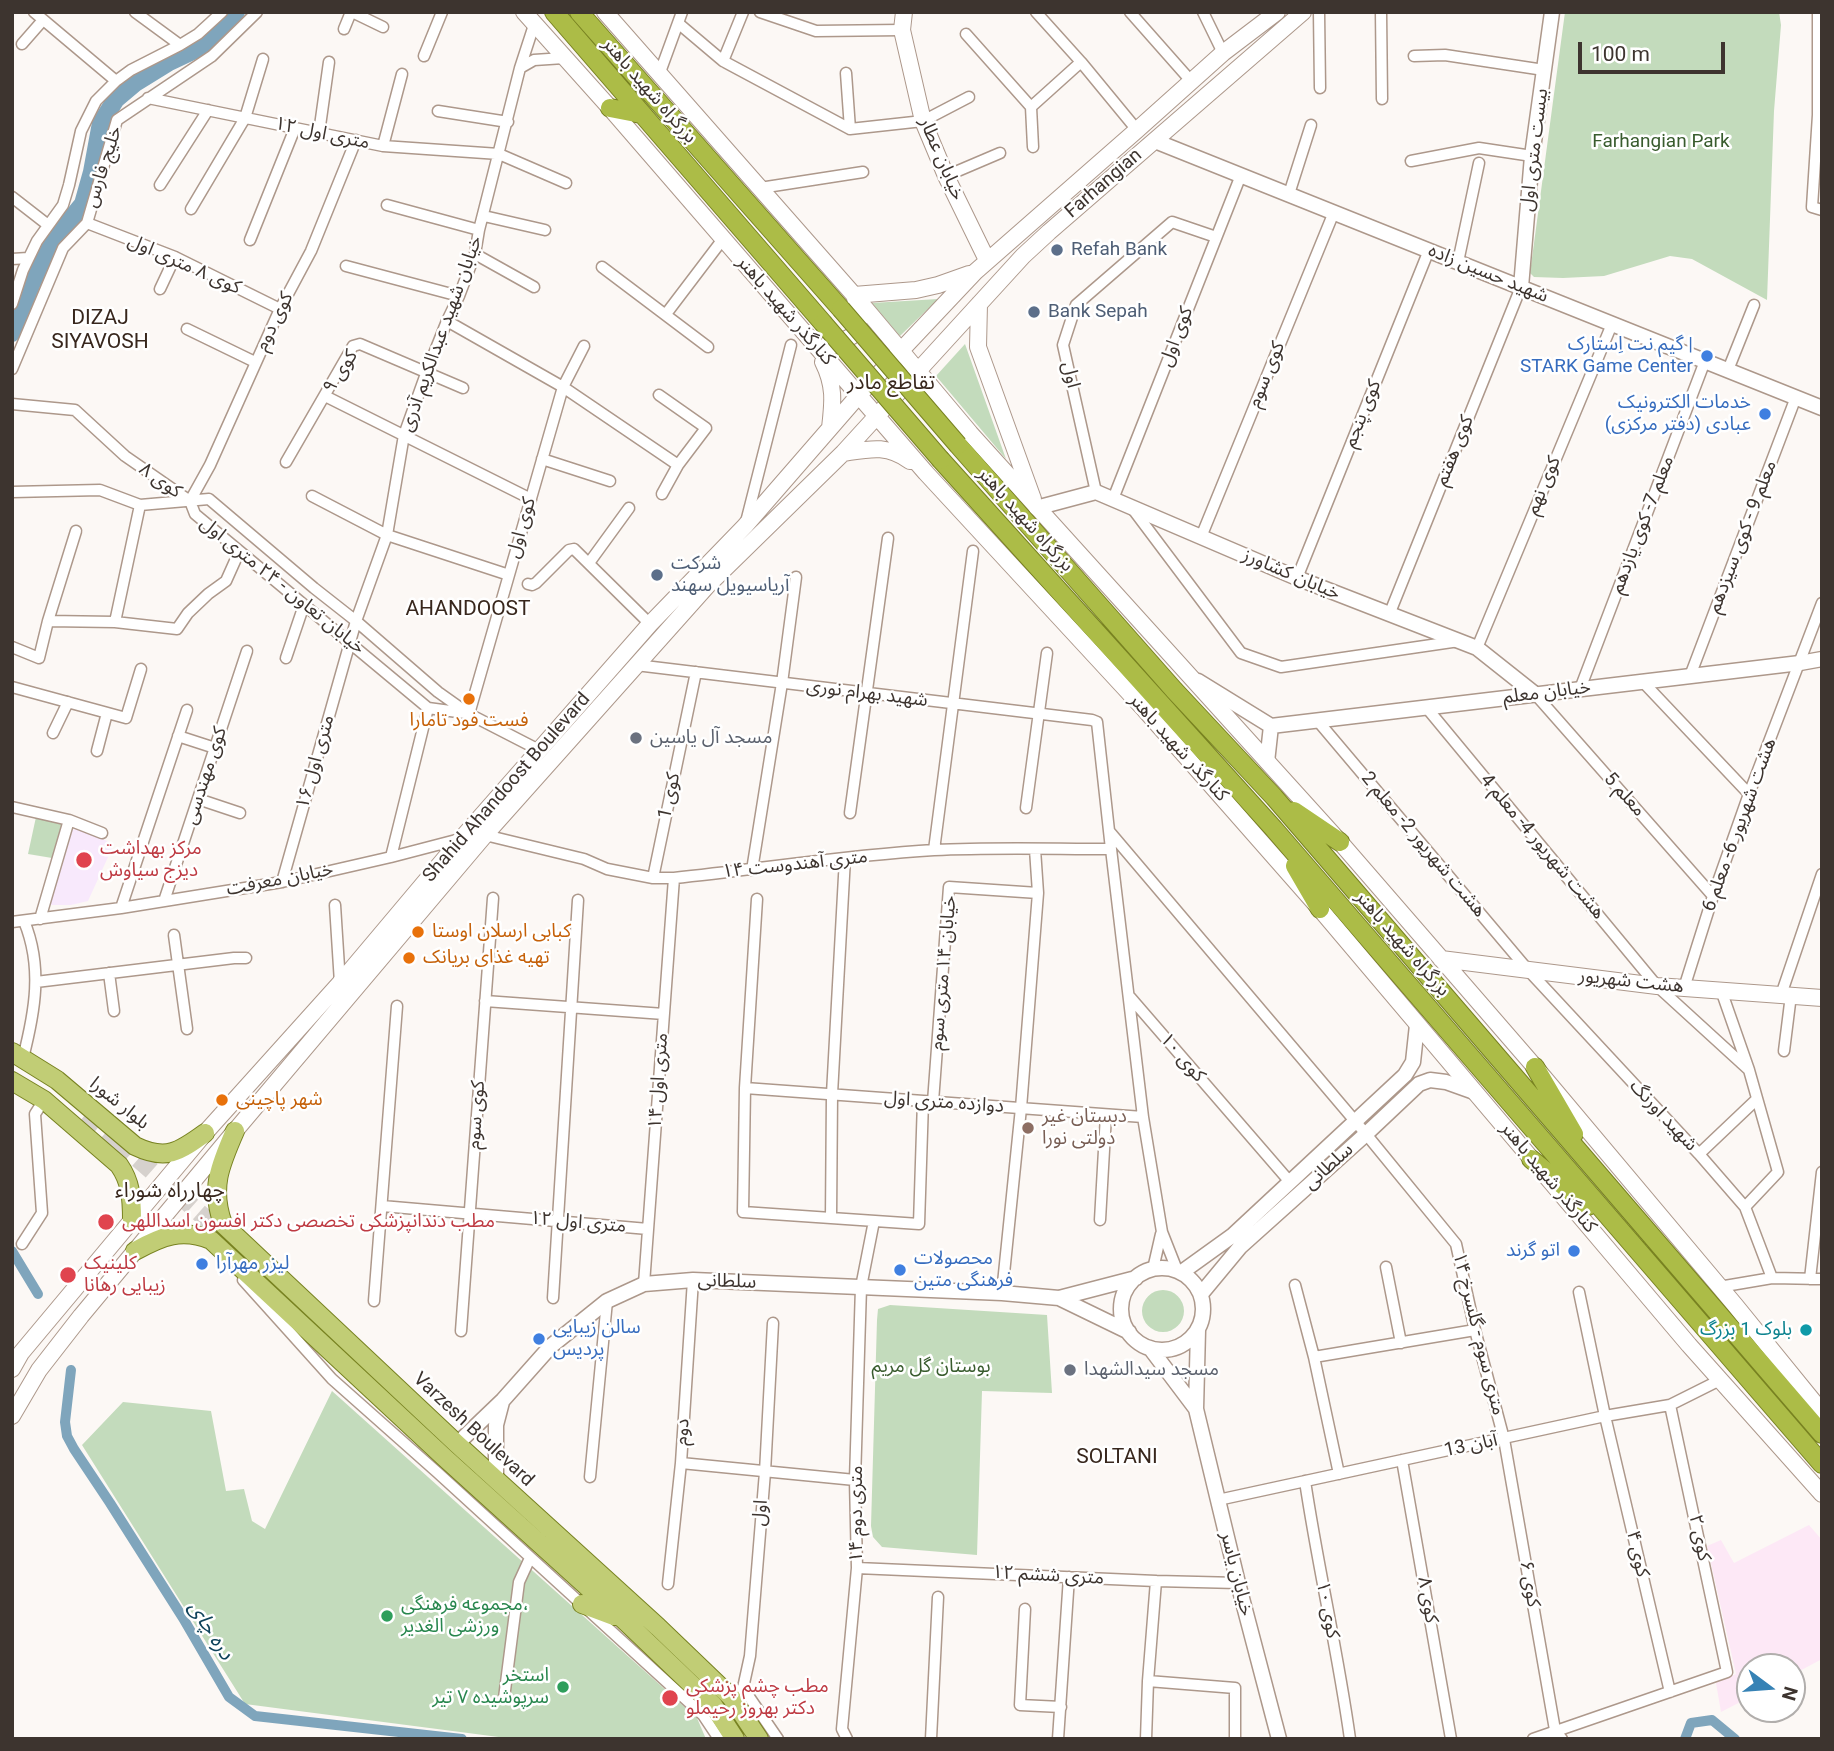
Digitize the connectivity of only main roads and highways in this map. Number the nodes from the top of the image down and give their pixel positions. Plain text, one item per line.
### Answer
1 (554, 12) edge
2 (579, 12) edge
3 (605, 12) edge
4 (904, 12) edge
5 (1278, 12) edge
6 (1303, 12) edge
7 (529, 19) edge
8 (610, 108) junction
9 (641, 114) junction
10 (987, 260) junction
11 (975, 272) junction
12 (854, 295) junction
13 (947, 300) junction
14 (979, 304) junction
15 (967, 319) junction
16 (812, 341) junction
17 (900, 352) junction
18 (919, 372) junction
19 (858, 396) junction
20 (877, 416) junction
21 (830, 429) junction
22 (964, 439) junction
23 (843, 453) junction
24 (926, 473) junction
25 (1036, 508) junction
26 (702, 580) junction
27 (1274, 797) junction
28 (1275, 829) junction
29 (1340, 842) junction
30 (1320, 909) junction
31 (1441, 959) junction
32 (1822, 998) edge
33 (18, 1055) edge
34 (1535, 1067) junction
35 (12, 1081) edge
36 (235, 1131) junction
37 (205, 1133) junction
38 (135, 1146) junction
39 (1531, 1159) junction
40 (119, 1165) junction
41 (175, 1168) junction
42 (1595, 1171) junction
43 (192, 1183) junction
44 (147, 1201) junction
45 (165, 1215) junction
46 (132, 1220) junction
47 (223, 1224) junction
48 (1627, 1239) junction
49 (211, 1240) junction
50 (135, 1251) junction
51 (12, 1369) edge
52 (1822, 1412) edge
53 (12, 1416) edge
54 (1822, 1434) edge
55 (447, 1459) junction
56 (1822, 1464) edge
57 (1822, 1494) edge
58 (582, 1604) road end
59 (623, 1619) junction
60 (735, 1739) edge
61 (759, 1739) edge

1 - 9 highway, بزرگراه شهید باهنر
2 - 22 highway, بزرگراه شهید باهنر, bridge
3 - 12 main road
4 - 10 main road, خیابان عطار
5 - 10 main road, Farhangian
6 - 14 main road, Farhangian
7 - 8 main road, کنارگذر شهید باهنر
8 - 9 highway
8 - 16 main road, کنارگذر شهید باهنر
9 - 28 highway, بزرگراه شهید باهنر, bridge
10 - 11 main road, Farhangian
11 - 12 main road
11 - 13 main road, Farhangian
12 - 16 main road
12 - 17 main road
13 - 15 main road
13 - 17 main road, Farhangian
14 - 15 main road, Farhangian
14 - 25 main road
15 - 18 main road, Farhangian
16 - 19 main road, کنارگذر شهید باهنر
16 - 21 main road
17 - 18 main road
17 - 19 main road, Farhangian
18 - 20 main road, Farhangian
18 - 22 main road
19 - 20 main road, کنارگذر شهید باهنر
19 - 21 main road, Shahid Ahandoost Boulevard
20 - 23 main road, Shahid Ahandoost Boulevard
20 - 24 main road, کنارگذر شهید باهنر
21 - 26 main road, Shahid Ahandoost Boulevard
22 - 24 main road
22 - 25 main road
22 - 27 highway, بزرگراه شهید باهنر
23 - 24 main road
23 - 26 main road, Shahid Ahandoost Boulevard
24 - 30 main road, کنارگذر شهید باهنر
25 - 29 main road
26 - 36 main road, Shahid Ahandoost Boulevard
26 - 37 main road, Shahid Ahandoost Boulevard
27 - 29 highway
27 - 42 highway, بزرگراه شهید باهنر
28 - 30 highway
28 - 48 highway, بزرگراه شهید باهنر
29 - 31 main road
30 - 39 main road, کنارگذر شهید باهنر
31 - 32 main road, هشت شهریور
31 - 34 main road
33 - 38 main road, بلوار شورا
34 - 42 highway
34 - 52 main road
35 - 40 main road
36 - 43 main road, Shahid Ahandoost Boulevard
36 - 47 main road
37 - 38 main road, بلوار شورا
37 - 41 main road, Shahid Ahandoost Boulevard
38 - 40 main road
39 - 48 highway
39 - 57 main road, کنارگذر شهید باهنر
40 - 46 main road
41 - 43 main road
41 - 44 main road, Shahid Ahandoost Boulevard
42 - 54 highway, بزرگراه شهید باهنر
43 - 45 main road, Shahid Ahandoost Boulevard
44 - 45 main road
44 - 46 main road, Shahid Ahandoost Boulevard
45 - 50 main road, Shahid Ahandoost Boulevard
46 - 51 main road, Shahid Ahandoost Boulevard
47 - 49 main road
47 - 55 main road, Varzesh Boulevard
48 - 56 highway, بزرگراه شهید باهنر
49 - 50 main road
49 - 55 main road, Varzesh Boulevard
50 - 53 main road, Shahid Ahandoost Boulevard
55 - 59 main road, Varzesh Boulevard
55 - 61 main road, Varzesh Boulevard
58 - 59 main road
59 - 60 main road, Varzesh Boulevard

